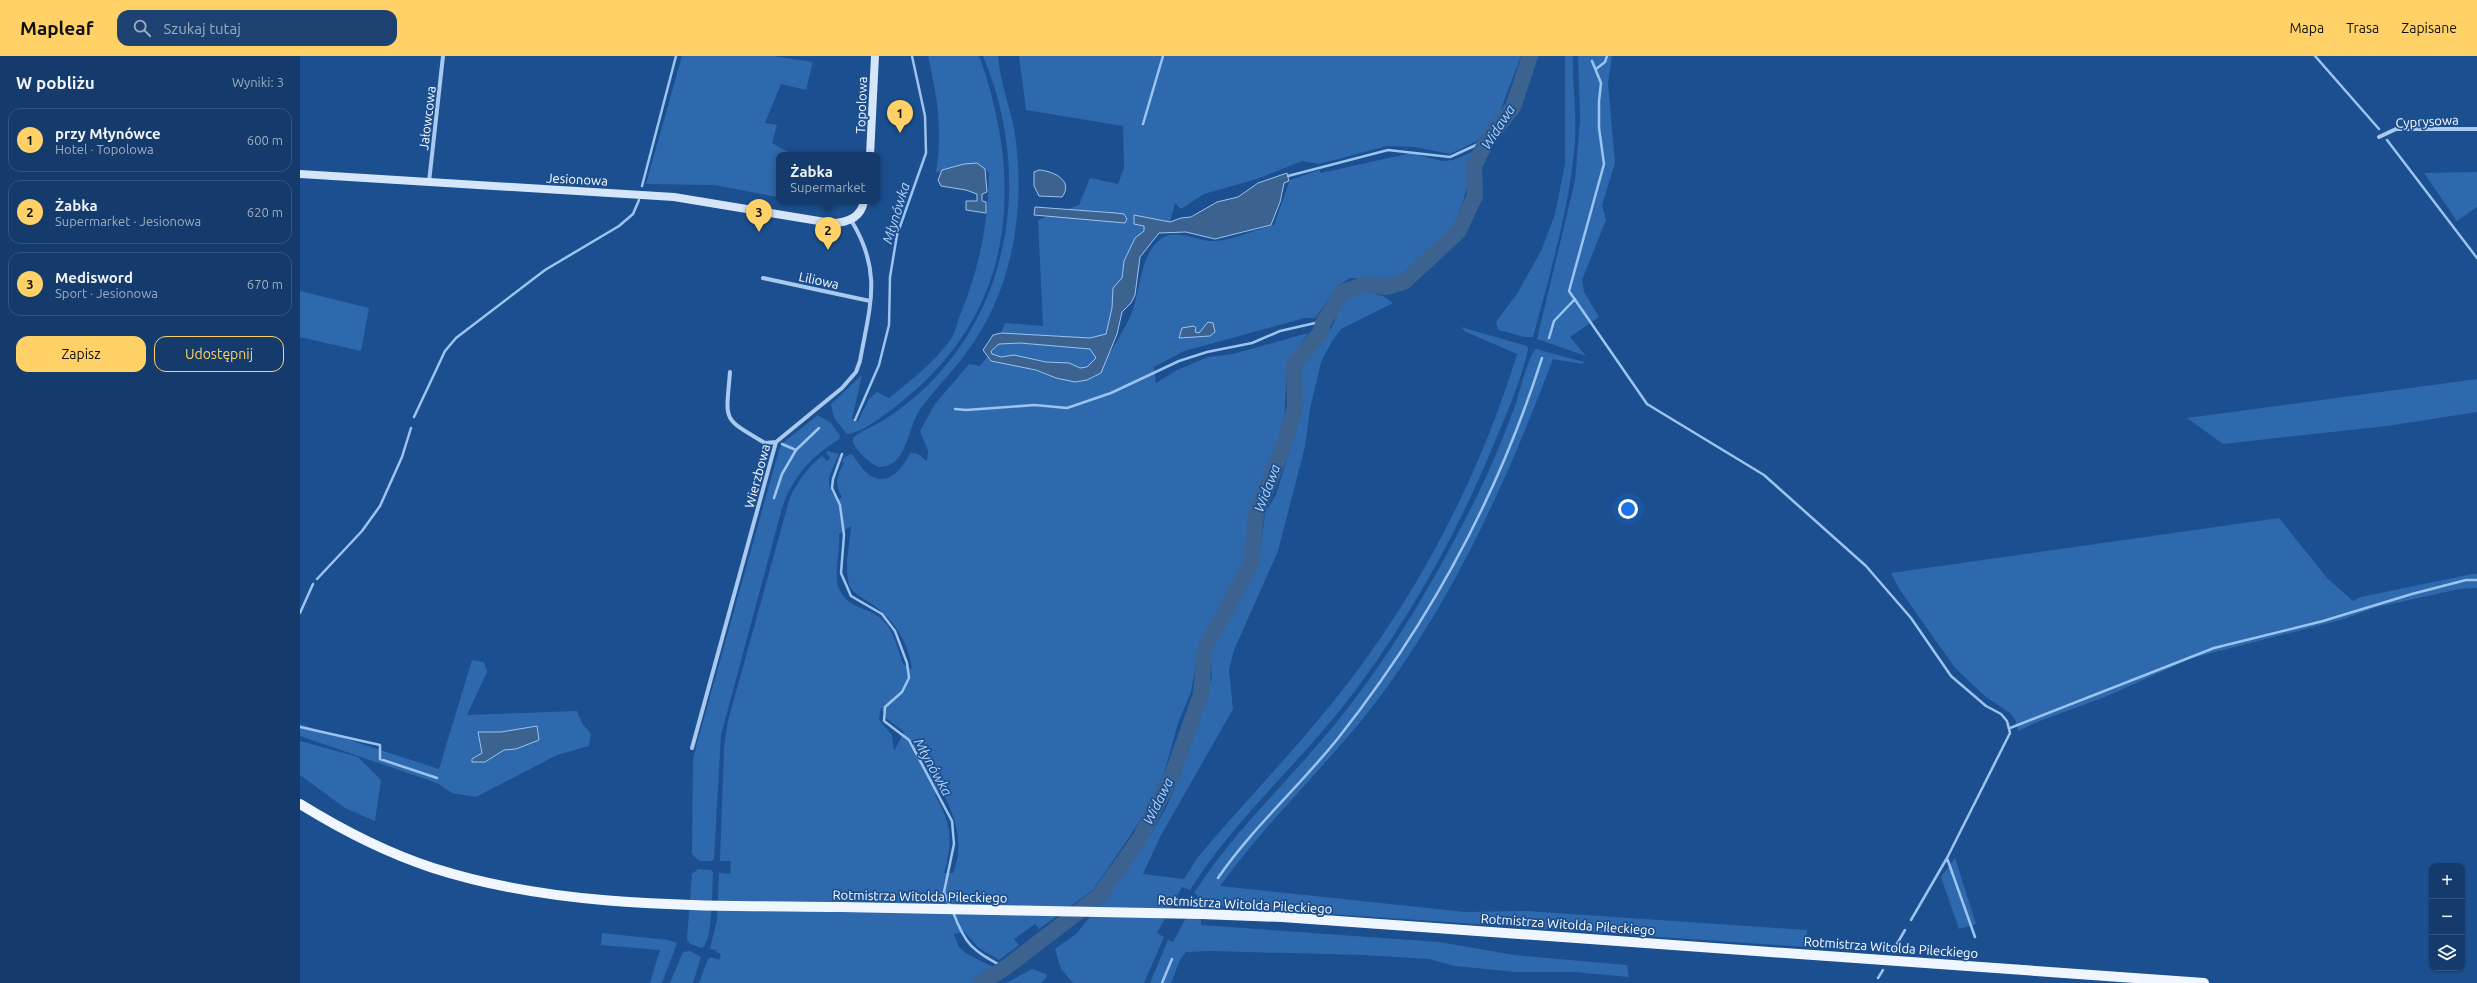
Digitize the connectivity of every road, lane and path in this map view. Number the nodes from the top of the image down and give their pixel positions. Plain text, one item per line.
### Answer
1 (444, 56) edge
2 (876, 56) edge
3 (2477, 129) edge
4 (2379, 137) dead end
5 (870, 152) edge
6 (300, 174) edge
7 (429, 183) junction
8 (863, 204) edge
9 (850, 220) junction
10 (763, 278) dead end
11 (870, 301) junction
12 (730, 372) dead end
13 (776, 442) junction
14 (692, 748) dead end
15 (300, 804) edge
16 (2204, 983) edge

1 - 7 street, Jałowcowa
2 - 5 street, Topolowa
3 - 4 street, Cyprysowa
6 - 7 street, Jesionowa
7 - 9 street, Jesionowa
8 - 9 street
9 - 11 street, Wierzbowa
10 - 11 street, Liliowa
11 - 13 street, Wierzbowa
12 - 13 street
13 - 14 street, Wierzbowa
15 - 16 main road, Rotmistrza Witolda Pileckiego

